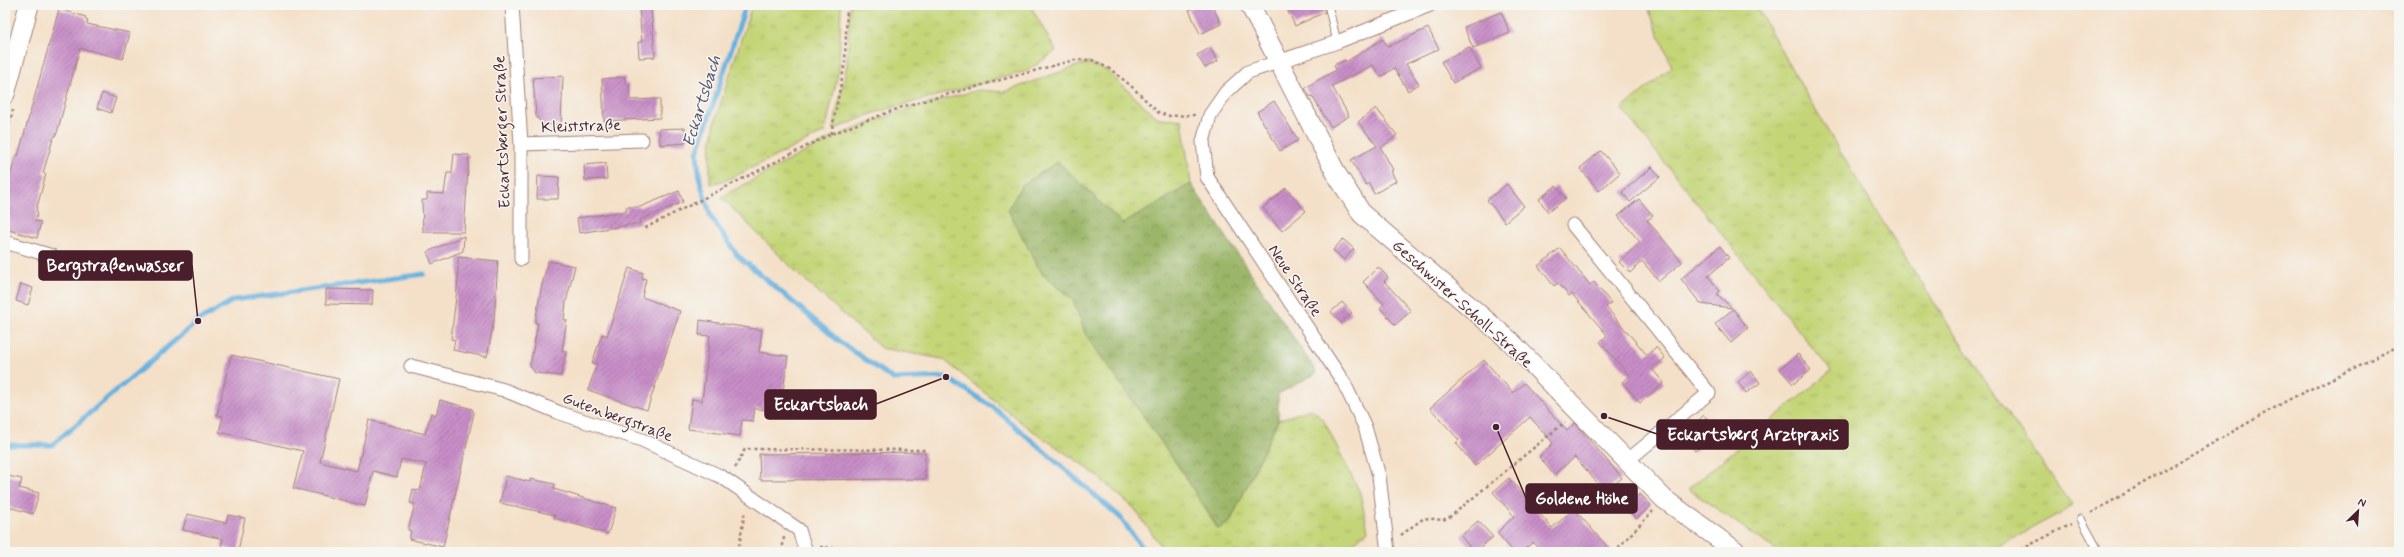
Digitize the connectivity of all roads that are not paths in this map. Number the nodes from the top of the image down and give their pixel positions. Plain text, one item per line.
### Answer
1 (29, 5) edge
2 (512, 5) edge
3 (1250, 5) edge
4 (1328, 5) edge
5 (1430, 5) edge
6 (1337, 42) junction
7 (1279, 63) junction
8 (5, 94) edge
9 (642, 140) dead end
10 (521, 144) junction
11 (1573, 225) dead end
12 (5, 242) edge
13 (52, 256) dead end
14 (522, 259) dead end
15 (410, 366) dead end
16 (1627, 461) junction
17 (2081, 520) road end
18 (805, 549) edge
19 (1388, 550) edge
20 (1737, 552) edge
21 (2099, 552) edge

1 - 8 street
2 - 10 street, Eckartsberger Straße
3 - 7 street, Geschwister-Scholl-Straße
4 - 6 lane
5 - 6 street, Neue Straße
6 - 7 street, Neue Straße
7 - 16 street, Geschwister-Scholl-Straße
7 - 19 street, Neue Straße
9 - 10 street, Kleiststraße
10 - 14 street, Eckartsberger Straße
11 - 16 street
12 - 13 street
15 - 18 street, Gutenbergstraße
16 - 20 street, Geschwister-Scholl-Straße
17 - 21 lane

